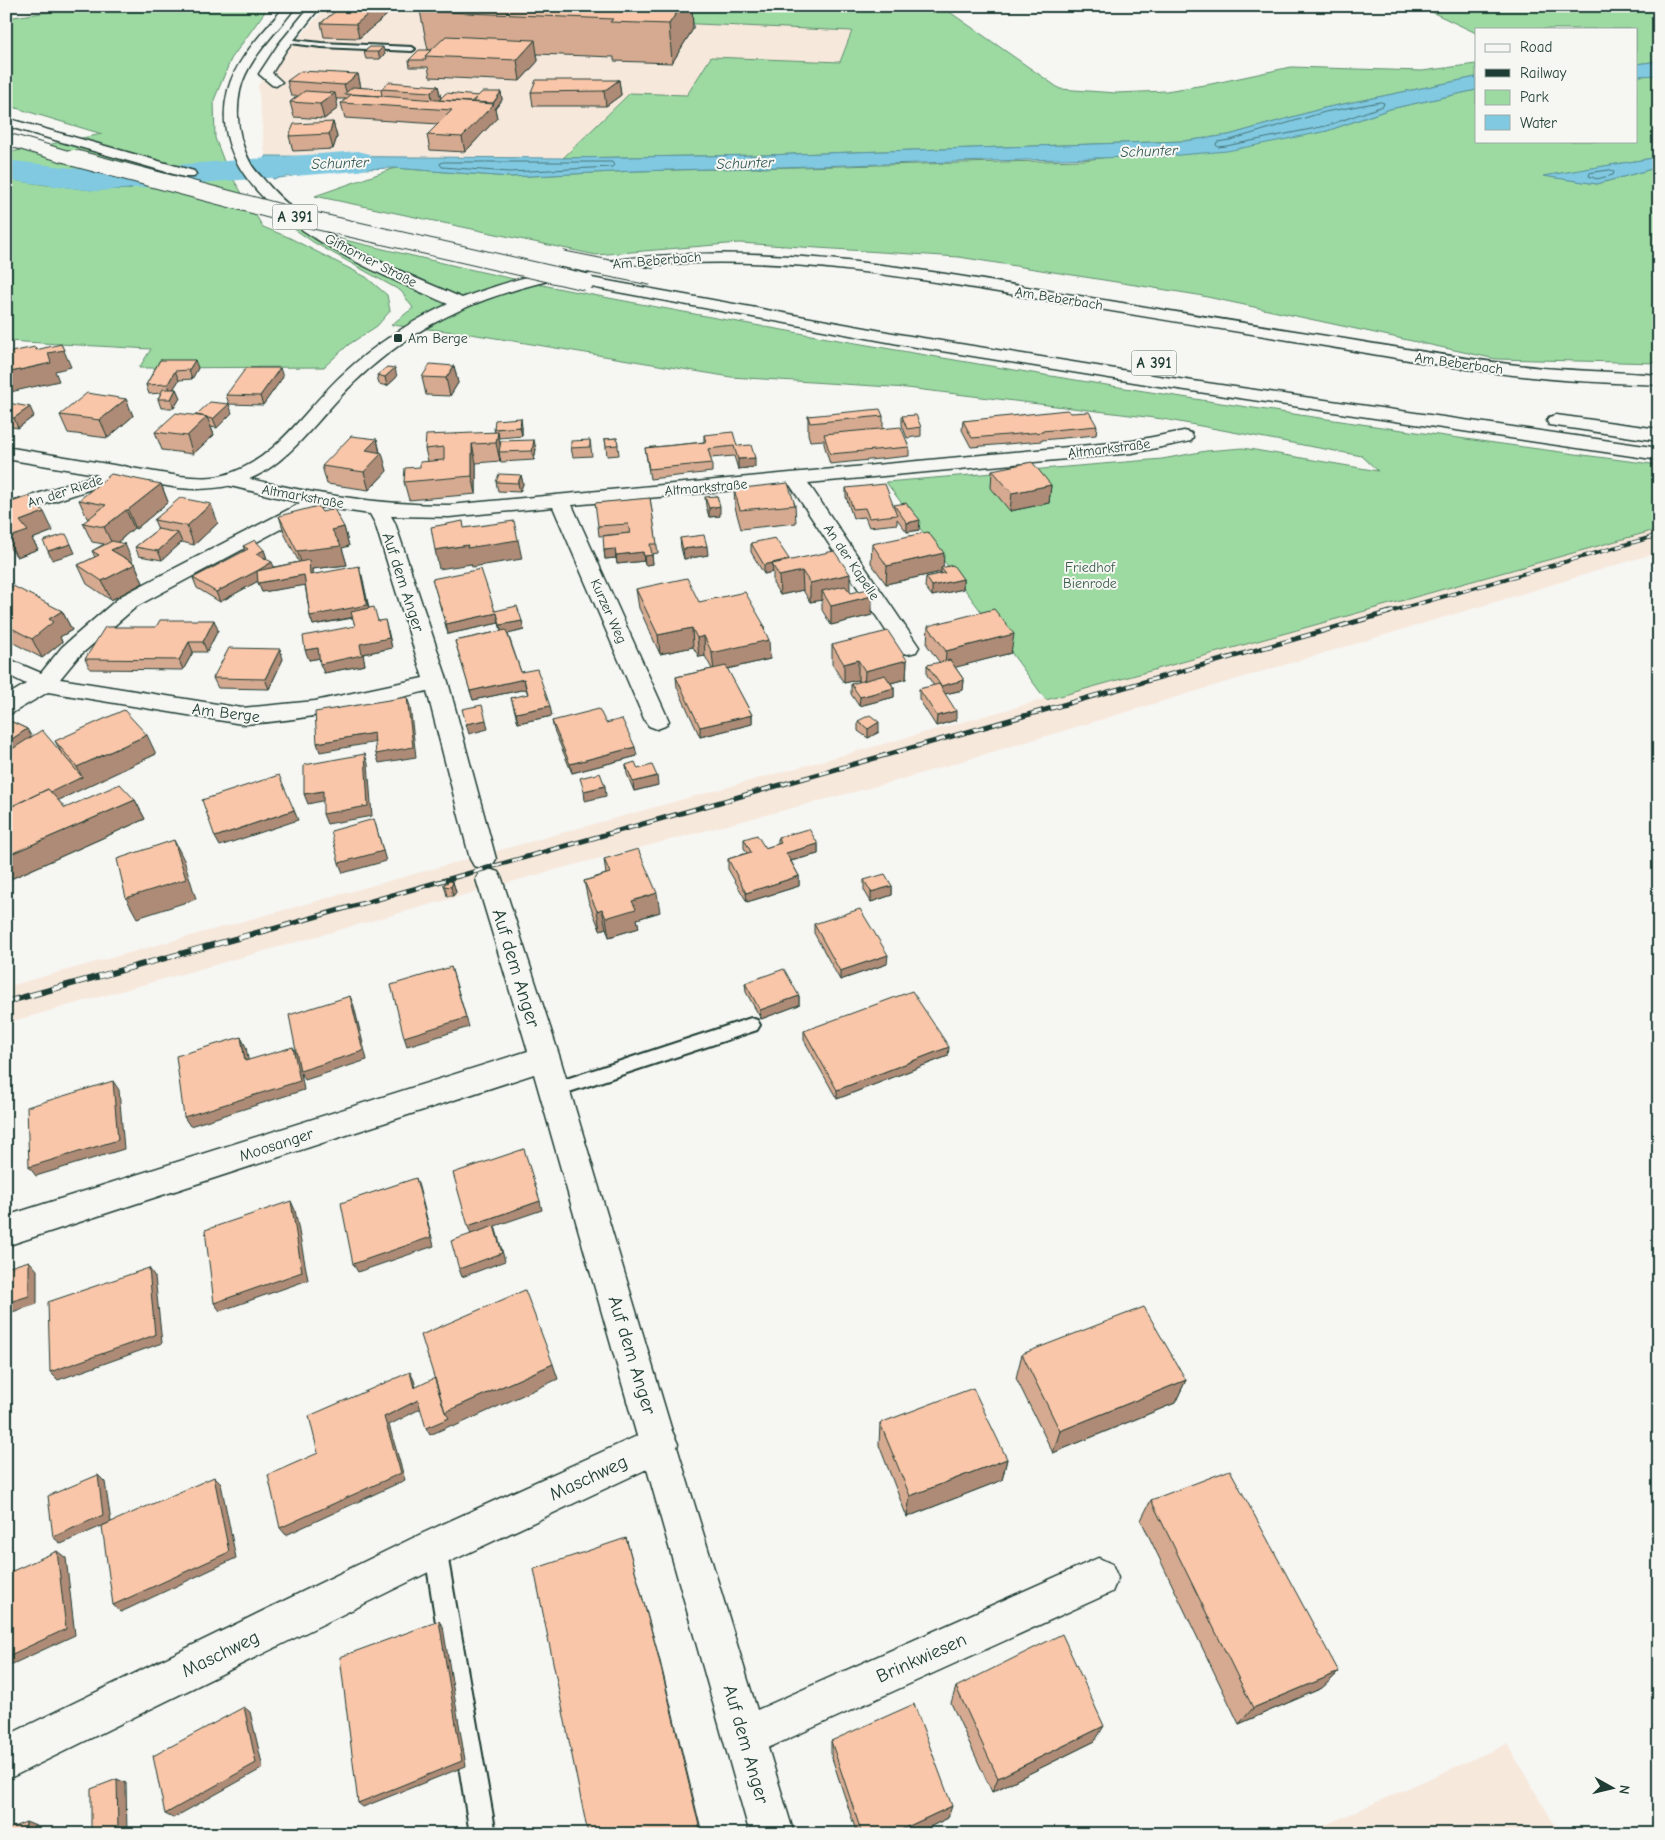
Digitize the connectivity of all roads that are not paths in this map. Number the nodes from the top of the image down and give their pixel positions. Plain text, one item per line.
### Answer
1 (291, 6) edge
2 (316, 6) edge
3 (285, 41) junction
4 (412, 49) dead end
5 (276, 82) dead end
6 (6, 122) edge
7 (6, 138) edge
8 (295, 200) dead end
9 (379, 220) dead end
10 (416, 228) dead end
11 (548, 257) dead end
12 (742, 294) dead end
13 (462, 304) junction
14 (1261, 379) dead end
15 (1659, 380) edge
16 (1336, 390) dead end
17 (1536, 418) dead end
18 (1659, 435) edge
19 (1184, 437) dead end
20 (6, 453) edge
21 (1659, 454) edge
22 (124, 472) junction
23 (795, 478) junction
24 (229, 480) junction
25 (322, 500) junction
26 (560, 500) junction
27 (378, 509) junction
28 (6, 511) edge
29 (908, 647) dead end
30 (6, 665) edge
31 (436, 682) junction
32 (44, 684) junction
33 (6, 707) edge
34 (657, 721) dead end
35 (751, 1025) dead end
36 (550, 1074) junction
37 (6, 1231) edge
38 (660, 1444) junction
39 (435, 1548) junction
40 (1098, 1578) dead end
41 (744, 1737) junction
42 (6, 1759) edge
43 (483, 1834) edge
44 (772, 1834) edge

1 - 13 main road, Gifhorner Straße
2 - 3 main road
3 - 4 lane
3 - 5 main road
6 - 8 main road, A 391
7 - 21 main road, A 391, bridge
9 - 10 main road
11 - 12 main road, bridge
13 - 15 main road, Am Beberbach
13 - 24 main road, Altmarkstraße
14 - 16 main road
17 - 18 main road
19 - 23 main road, Altmarkstraße
20 - 22 main road, Altmarkstraße
22 - 24 main road, Altmarkstraße
22 - 28 main road, An der Riede
23 - 26 main road, Altmarkstraße
23 - 29 main road, An der Kapelle
24 - 25 main road, Altmarkstraße
25 - 27 main road, Altmarkstraße
25 - 32 main road
26 - 27 main road, Altmarkstraße
26 - 34 main road, Kurzer Weg
27 - 31 main road, Auf dem Anger
30 - 32 main road, Am Berge
31 - 32 main road, Am Berge
31 - 36 main road, Auf dem Anger
32 - 33 main road
35 - 36 lane
36 - 37 main road, Moosanger
36 - 38 main road, Auf dem Anger
38 - 39 main road, Maschweg
38 - 41 main road, Auf dem Anger
39 - 42 main road, Maschweg
39 - 43 lane
40 - 41 main road, Brinkwiesen
41 - 44 main road, Auf dem Anger

